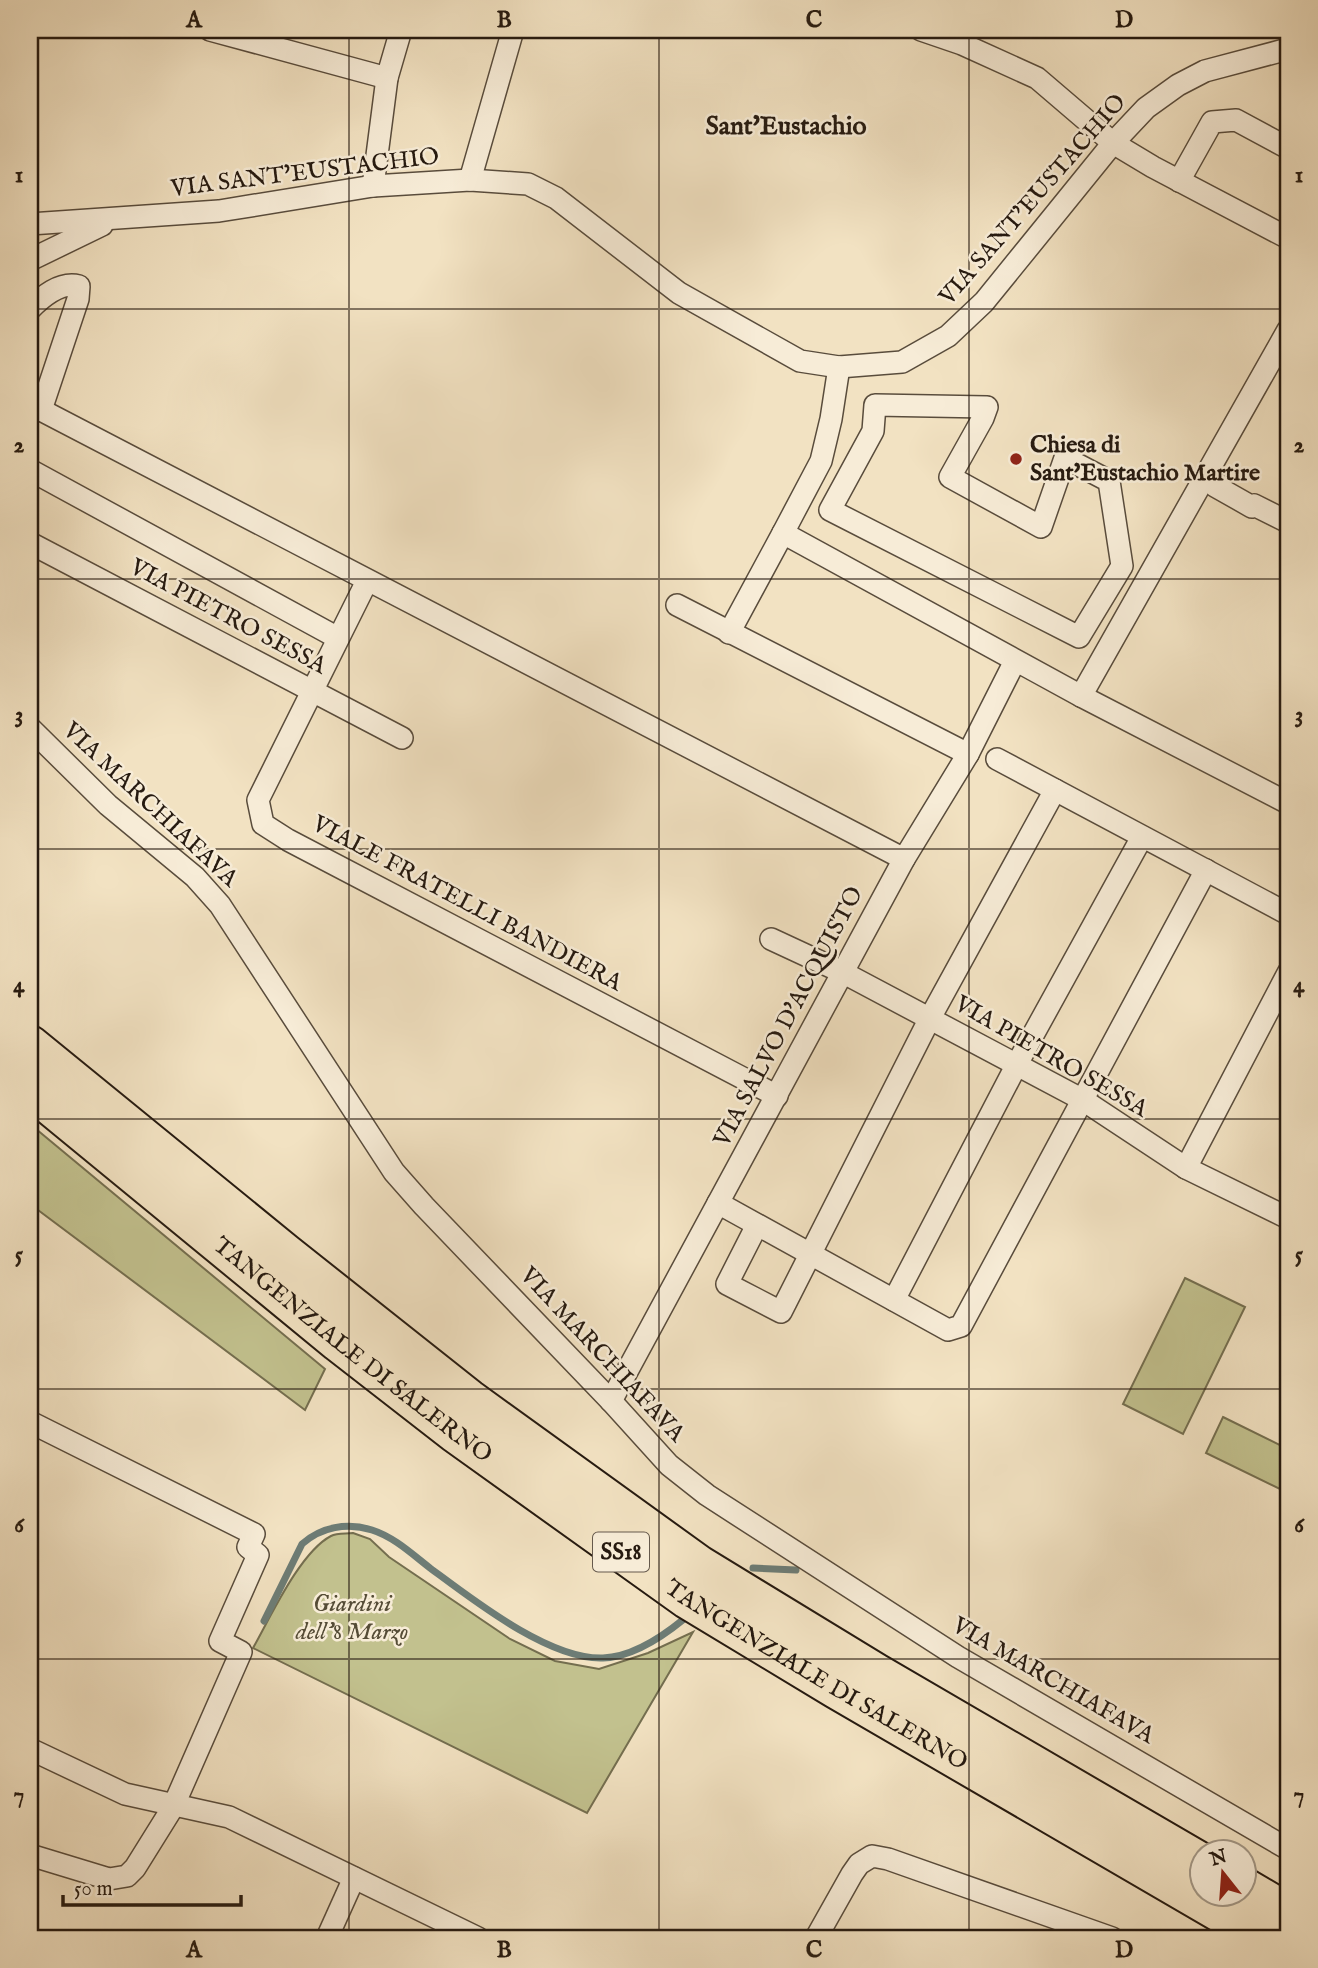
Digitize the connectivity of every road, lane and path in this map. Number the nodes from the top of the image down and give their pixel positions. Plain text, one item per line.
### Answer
1 (210, 30) edge
2 (401, 30) edge
3 (513, 30) edge
4 (929, 31) edge
5 (1288, 49) edge
6 (387, 78) junction
7 (1113, 143) junction
8 (1288, 148) edge
9 (470, 180) junction
10 (1179, 181) junction
11 (373, 186) junction
12 (114, 220) junction
13 (30, 224) edge
14 (1288, 238) edge
15 (30, 260) edge
16 (30, 309) edge
17 (1288, 330) edge
18 (839, 368) junction
19 (36, 411) edge
20 (30, 470) edge
21 (1211, 481) junction
22 (830, 510) joint
23 (1288, 522) edge
24 (783, 533) junction
25 (30, 542) edge
26 (367, 581) junction
27 (677, 606) dead end
28 (729, 633) junction
29 (338, 638) junction
30 (1015, 661) junction
31 (312, 691) junction
32 (1081, 696) junction
33 (30, 728) edge
34 (402, 738) dead end
35 (968, 754) junction
36 (997, 759) dead end
37 (1055, 790) junction
38 (1288, 803) edge
39 (1142, 836) junction
40 (904, 859) junction
41 (1206, 870) junction
42 (1288, 914) edge
43 (771, 939) dead end
44 (842, 972) junction
45 (1288, 973) edge
46 (930, 1018) junction
47 (30, 1045) edge
48 (1017, 1064) junction
49 (30, 1089) edge
50 (777, 1096) junction
51 (1083, 1100) junction
52 (1186, 1168) junction
53 (718, 1203) junction
54 (1288, 1218) edge
55 (757, 1225) junction
56 (809, 1254) junction
57 (894, 1300) junction
58 (611, 1401) junction
59 (30, 1422) edge
60 (30, 1749) edge
61 (173, 1807) junction
62 (1288, 1848) edge
63 (1188, 1855) edge
64 (30, 1856) edge
65 (354, 1878) junction
66 (1258, 1895) edge
67 (1288, 1913) edge
68 (327, 1938) edge
69 (475, 1938) edge
70 (816, 1938) edge
71 (1112, 1938) edge
72 (1264, 1938) edge

1 - 6 street
2 - 6 street
3 - 9 street
4 - 7 street
5 - 7 street, VIA SANT'EUSTACHIO
6 - 11 street
7 - 10 street
7 - 18 street, VIA SANT'EUSTACHIO
8 - 10 street
9 - 11 street, VIA SANT'EUSTACHIO
9 - 18 street, VIA SANT'EUSTACHIO
10 - 14 street
11 - 12 street, VIA SANT'EUSTACHIO
12 - 13 street, VIA SANT'EUSTACHIO
12 - 15 street, VIA SANT'EUSTACHIO
16 - 19 street
17 - 21 street
18 - 24 street
19 - 26 street
20 - 29 street
21 - 23 street
21 - 32 street
22 - 22 street
24 - 28 street
24 - 30 street
25 - 31 street, VIA PIETRO SESSA
26 - 29 street, VIALE FRATELLI BANDIERA
26 - 40 street
27 - 28 street
28 - 35 street
29 - 31 street, VIALE FRATELLI BANDIERA
30 - 32 street
30 - 35 street, VIA SALVO D'ACQUISTO
31 - 34 street, VIA PIETRO SESSA
31 - 50 street, VIALE FRATELLI BANDIERA
32 - 38 street
33 - 58 street, VIA MARCHIAFAVA
35 - 40 street, VIA SALVO D'ACQUISTO
36 - 37 street
37 - 39 street
37 - 46 street
39 - 41 street
39 - 48 street
40 - 44 street, VIA SALVO D'ACQUISTO
41 - 42 street
41 - 51 street
43 - 44 street, VIA PIETRO SESSA
44 - 46 street, VIA PIETRO SESSA
44 - 50 street, VIA SALVO D'ACQUISTO
45 - 52 street
46 - 48 street, VIA PIETRO SESSA
46 - 56 street
47 - 63 highway, TANGENZIALE DI SALERNO / SS18
48 - 51 street, VIA PIETRO SESSA
48 - 57 street
49 - 72 highway, TANGENZIALE DI SALERNO / SS18
50 - 53 street, VIA SALVO D'ACQUISTO
51 - 52 street, VIA PIETRO SESSA
51 - 57 street
52 - 54 street, VIA PIETRO SESSA
53 - 55 street
53 - 58 street, VIA SALVO D'ACQUISTO
55 - 56 street
55 - 56 street
56 - 57 street
58 - 62 street, VIA MARCHIAFAVA
59 - 61 street
60 - 61 street
61 - 64 street
61 - 65 street
65 - 68 street
65 - 69 street
66 - 67 highway
70 - 71 street

